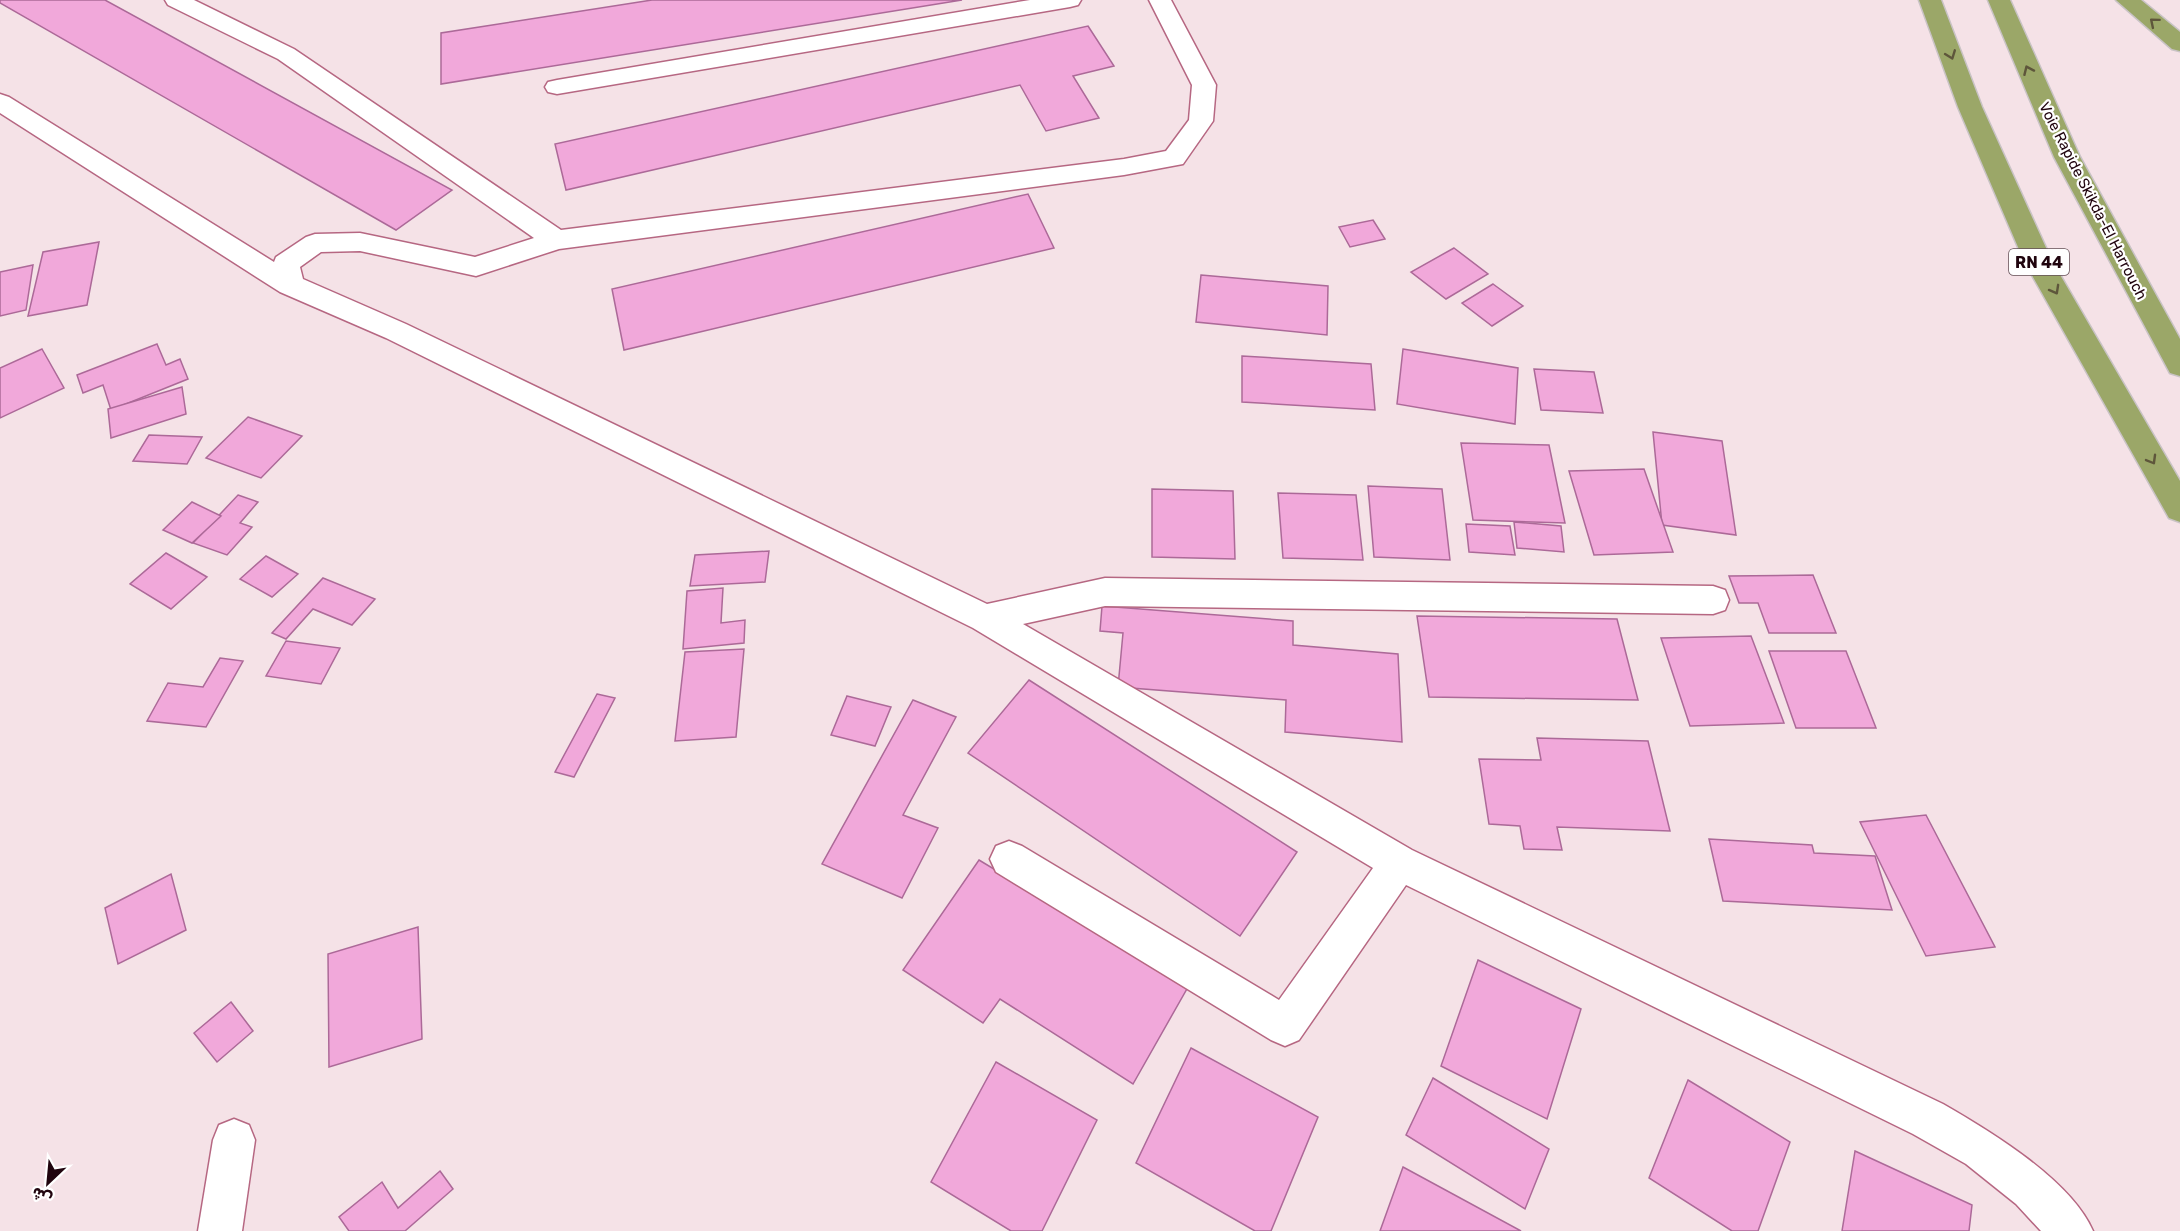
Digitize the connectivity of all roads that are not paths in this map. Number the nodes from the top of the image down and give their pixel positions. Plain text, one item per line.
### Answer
1 (177, 0) edge
2 (1070, 0) edge
3 (1160, 0) edge
4 (1930, 0) edge
5 (1999, 0) edge
6 (2127, 0) edge
7 (2180, 44) edge
8 (557, 87) dead end
9 (0, 102) edge
10 (556, 240) junction
11 (290, 285) junction
12 (2180, 365) edge
13 (2180, 509) edge
14 (1713, 600) dead end
15 (985, 618) junction
16 (1009, 859) dead end
17 (1399, 863) junction
18 (234, 1140) dead end
19 (220, 1231) edge
20 (2071, 1231) edge

1 - 10 street
2 - 8 street
3 - 10 street
4 -> 13 highway, RN 44
12 -> 5 highway, Voie Rapide Skikda-El Harrouch
7 -> 6 highway
9 - 11 street
10 - 11 street
11 - 15 street
14 - 15 street
15 - 17 street
16 - 17 street
17 - 20 street
18 - 19 street

